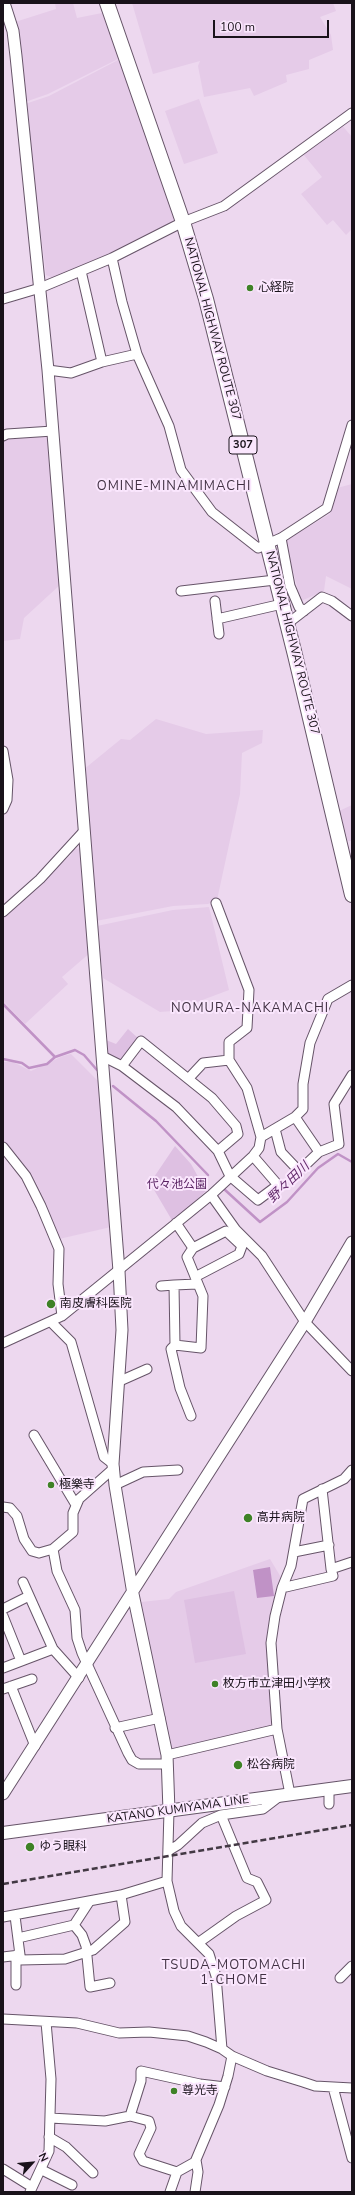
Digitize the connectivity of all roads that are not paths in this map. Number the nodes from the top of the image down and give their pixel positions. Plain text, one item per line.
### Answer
1 (4, 3) edge
2 (107, 3) edge
3 (351, 115) edge
4 (183, 222) junction
5 (112, 258) junction
6 (81, 271) junction
7 (40, 288) junction
8 (3, 299) edge
9 (137, 354) junction
10 (102, 362) junction
11 (48, 370) junction
12 (352, 425) edge
13 (53, 431) junction
14 (3, 436) edge
15 (281, 538) junction
16 (268, 544) junction
17 (275, 580) junction
18 (181, 591) dead end
19 (215, 601) dead end
20 (282, 604) junction
21 (304, 611) junction
22 (352, 616) edge
23 (217, 619) junction
24 (287, 624) junction
25 (219, 634) dead end
26 (3, 751) edge
27 (3, 809) edge
28 (84, 831) junction
29 (352, 895) edge
30 (216, 903) dead end
31 (3, 910) edge
32 (352, 985) edge
33 (102, 1056) junction
34 (229, 1060) junction
35 (122, 1066) junction
36 (352, 1075) edge
37 (189, 1078) junction
38 (295, 1117) junction
39 (275, 1130) junction
40 (261, 1137) junction
41 (3, 1147) edge
42 (218, 1151) junction
43 (319, 1152) junction
44 (253, 1156) junction
45 (230, 1176) junction
46 (211, 1195) junction
47 (176, 1223) junction
48 (352, 1242) edge
49 (193, 1248) junction
50 (119, 1271) junction
51 (196, 1280) junction
52 (174, 1285) junction
53 (161, 1286) dead end
54 (62, 1316) junction
55 (51, 1322) junction
56 (306, 1322) junction
57 (3, 1343) edge
58 (175, 1345) junction
59 (147, 1369) dead end
60 (352, 1371) edge
61 (120, 1381) junction
62 (191, 1416) dead end
63 (34, 1435) dead end
64 (114, 1466) junction
65 (178, 1470) dead end
66 (352, 1470) edge
67 (115, 1485) junction
68 (322, 1489) junction
69 (76, 1504) junction
70 (3, 1507) edge
71 (329, 1545) junction
72 (52, 1549) junction
73 (294, 1552) junction
74 (352, 1562) edge
75 (331, 1569) junction
76 (23, 1582) dead end
77 (286, 1587) dead end
78 (133, 1594) junction
79 (29, 1596) junction
80 (3, 1609) edge
81 (3, 1616) edge
82 (6, 1631) edge
83 (53, 1649) junction
84 (21, 1661) junction
85 (88, 1664) junction
86 (3, 1668) edge
87 (79, 1678) junction
88 (32, 1679) dead end
89 (7, 1688) edge
90 (160, 1718) junction
91 (116, 1728) junction
92 (277, 1729) junction
93 (34, 1746) junction
94 (167, 1760) junction
95 (352, 1786) edge
96 (330, 1789) junction
97 (3, 1794) edge
98 (286, 1795) junction
99 (329, 1804) dead end
100 (169, 1811) junction
101 (221, 1815) junction
102 (3, 1833) edge
103 (168, 1851) junction
104 (167, 1882) junction
105 (121, 1895) junction
106 (89, 1902) junction
107 (15, 1916) junction
108 (3, 1918) edge
109 (74, 1925) junction
110 (18, 1938) junction
111 (198, 1943) junction
112 (86, 1952) junction
113 (18, 1955) junction
114 (3, 1957) edge
115 (352, 1966) edge
116 (340, 1978) dead end
117 (110, 1983) dead end
118 (16, 1985) dead end
119 (3, 2019) edge
120 (46, 2022) junction
121 (222, 2049) junction
122 (232, 2056) junction
123 (225, 2087) junction
124 (334, 2087) junction
125 (352, 2088) edge
126 (130, 2116) junction
127 (50, 2118) junction
128 (49, 2137) junction
129 (352, 2158) edge
130 (196, 2160) junction
131 (3, 2169) edge
132 (42, 2170) junction
133 (177, 2172) junction
134 (93, 2173) dead end
135 (72, 2185) dead end
136 (31, 2189) edge
137 (170, 2192) edge
138 (195, 2192) edge

1 - 7 street
2 - 4 highway, NATIONAL HIGHWAY ROUTE 307 / 307
3 - 4 street
4 - 5 street
4 - 16 highway, NATIONAL HIGHWAY ROUTE 307 / 307
5 - 6 street
5 - 9 street
6 - 7 street
6 - 10 street
7 - 8 street
7 - 11 street
9 - 10 street
9 - 16 street
10 - 11 street
11 - 13 street
12 - 15 street
13 - 14 street
13 - 28 street
15 - 16 street
15 - 21 street
16 - 17 highway, NATIONAL HIGHWAY ROUTE 307 / 307
17 - 18 street
17 - 20 highway, NATIONAL HIGHWAY ROUTE 307 / 307
19 - 23 street
20 - 23 street
20 - 24 highway, NATIONAL HIGHWAY ROUTE 307 / 307
21 - 22 street
21 - 24 street
23 - 25 street
24 - 29 highway, NATIONAL HIGHWAY ROUTE 307 / 307
26 - 27 street
28 - 31 street
28 - 33 street
30 - 34 street
32 - 38 street
33 - 35 street
33 - 50 street
34 - 37 street
34 - 40 street
35 - 37 street
35 - 42 street
36 - 43 street
37 - 42 street
38 - 39 street
38 - 43 street
39 - 40 street
39 - 43 street
40 - 44 street
41 - 54 street
42 - 45 street
44 - 45 street
44 - 45 street
45 - 46 street
46 - 47 street
46 - 56 street
47 - 49 street
47 - 50 street
48 - 56 street
49 - 51 street
49 - 51 street
50 - 54 street
50 - 61 street
51 - 52 street
51 - 58 street
52 - 53 street
52 - 58 street
54 - 55 street
55 - 57 street
55 - 64 street
56 - 60 street
56 - 78 street
58 - 62 street
59 - 61 street
61 - 64 street
63 - 69 street
64 - 67 street
64 - 69 street
65 - 67 street
66 - 68 street
67 - 78 street
68 - 71 street
68 - 73 street
69 - 72 street
70 - 72 street
71 - 73 street
71 - 75 street
72 - 85 street
73 - 92 street
74 - 75 street
75 - 77 street
76 - 79 street
78 - 85 street
78 - 90 street
79 - 80 street
79 - 83 street
81 - 82 street
82 - 84 street
83 - 84 street
83 - 87 street
84 - 86 street
85 - 87 street
85 - 91 street
87 - 93 street
88 - 89 street
89 - 93 street
90 - 91 street
90 - 94 street
91 - 94 street
92 - 94 street
92 - 98 street
93 - 97 street
94 - 100 street
95 - 96 main road, KATANO KUMIYAMA LINE
96 - 98 main road, KATANO KUMIYAMA LINE
96 - 99 street
98 - 100 main road, KATANO KUMIYAMA LINE
98 - 101 street
100 - 102 main road, KATANO KUMIYAMA LINE
100 - 103 street
101 - 103 street
101 - 111 street
103 - 104 street
104 - 105 street
104 - 111 street
105 - 106 street
105 - 112 street
106 - 107 street
106 - 109 street
107 - 108 street
107 - 110 street
109 - 110 street
109 - 112 street
110 - 113 street
111 - 121 street
112 - 113 street
112 - 117 street
113 - 114 street
113 - 118 street
115 - 116 street
119 - 120 street
120 - 121 street
120 - 127 street
121 - 122 street
122 - 123 street
122 - 124 street
123 - 126 street
123 - 130 street
124 - 125 street
124 - 129 street
126 - 127 street
126 - 133 street
127 - 128 street
128 - 132 street
128 - 134 street
130 - 133 street
130 - 138 street
131 - 136 street
132 - 135 street
132 - 136 street
133 - 137 street

